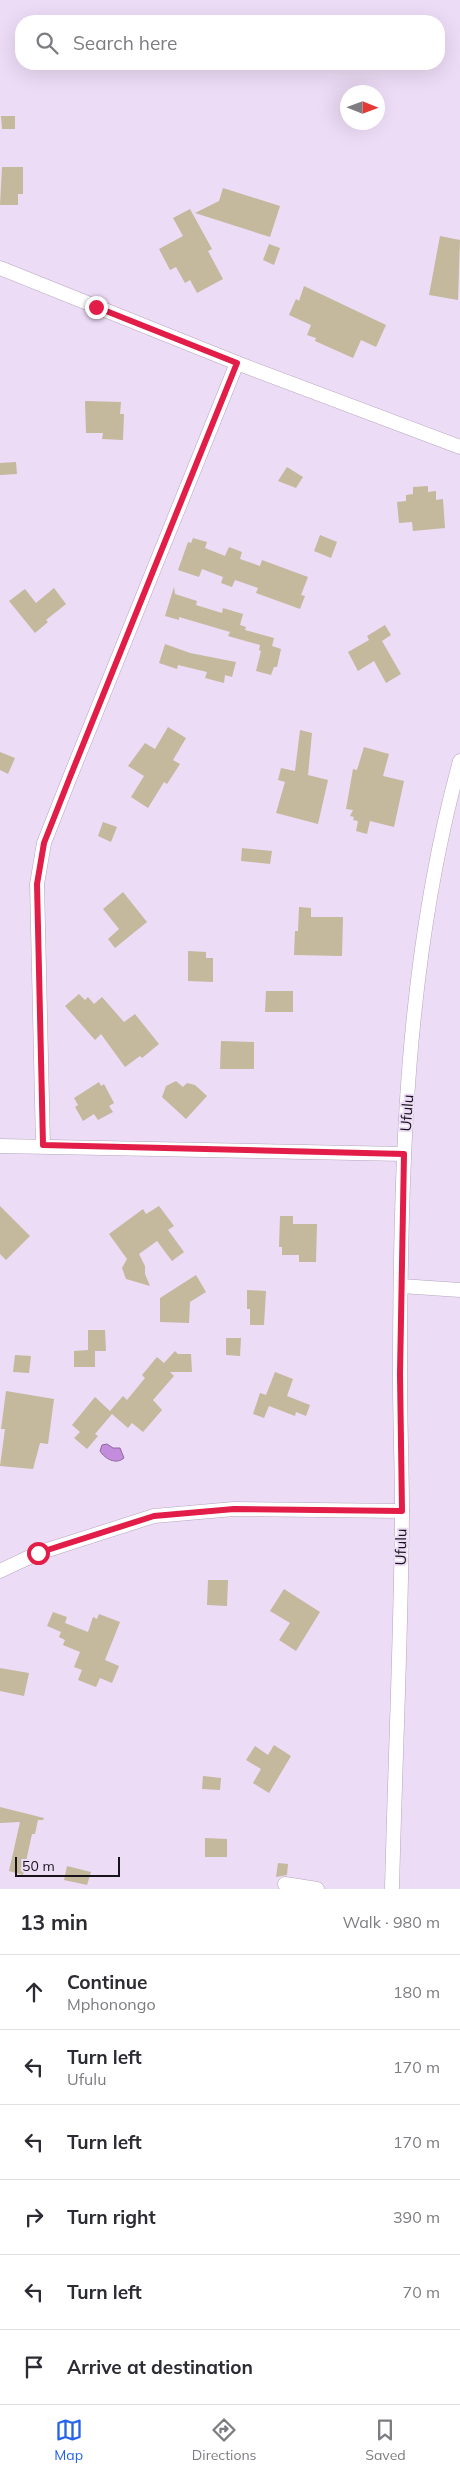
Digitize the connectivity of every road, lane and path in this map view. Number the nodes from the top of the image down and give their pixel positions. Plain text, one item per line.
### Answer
1 (0, 268) edge
2 (237, 363) junction
3 (460, 447) edge
4 (460, 760) edge
5 (43, 1145) junction
6 (0, 1146) edge
7 (404, 1154) junction
8 (402, 1286) junction
9 (460, 1290) edge
10 (402, 1511) junction
11 (0, 1571) edge
12 (285, 1884) dead end
13 (317, 1889) edge
14 (392, 1889) edge

1 - 2 street
2 - 3 street
2 - 5 street
4 - 7 street, Ufulu
5 - 6 street
5 - 7 street
7 - 8 street, Ufulu
8 - 9 street
8 - 10 street, Ufulu
10 - 11 street
10 - 14 street, Ufulu
12 - 13 street

